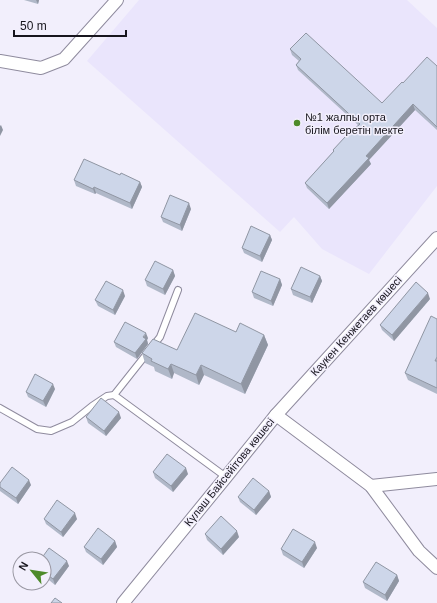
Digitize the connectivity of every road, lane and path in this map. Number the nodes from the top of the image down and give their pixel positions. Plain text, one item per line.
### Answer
1 (117, 0) edge
2 (0, 60) edge
3 (437, 238) edge
4 (178, 290) dead end
5 (114, 395) junction
6 (0, 408) edge
7 (276, 415) junction
8 (226, 477) junction
9 (437, 479) edge
10 (371, 486) junction
11 (437, 568) edge
12 (123, 603) edge

1 - 2 street
3 - 7 street, Каукен Кенжетаев көшесі
4 - 5 lane
5 - 6 lane
5 - 8 lane
7 - 8 street, Күләш Байсейітова көшесі
7 - 10 street, Күләш Байсейітова көшесі
8 - 12 street, Күләш Байсейітова көшесі
9 - 10 street
10 - 11 street, Күләш Байсейітова көшесі

